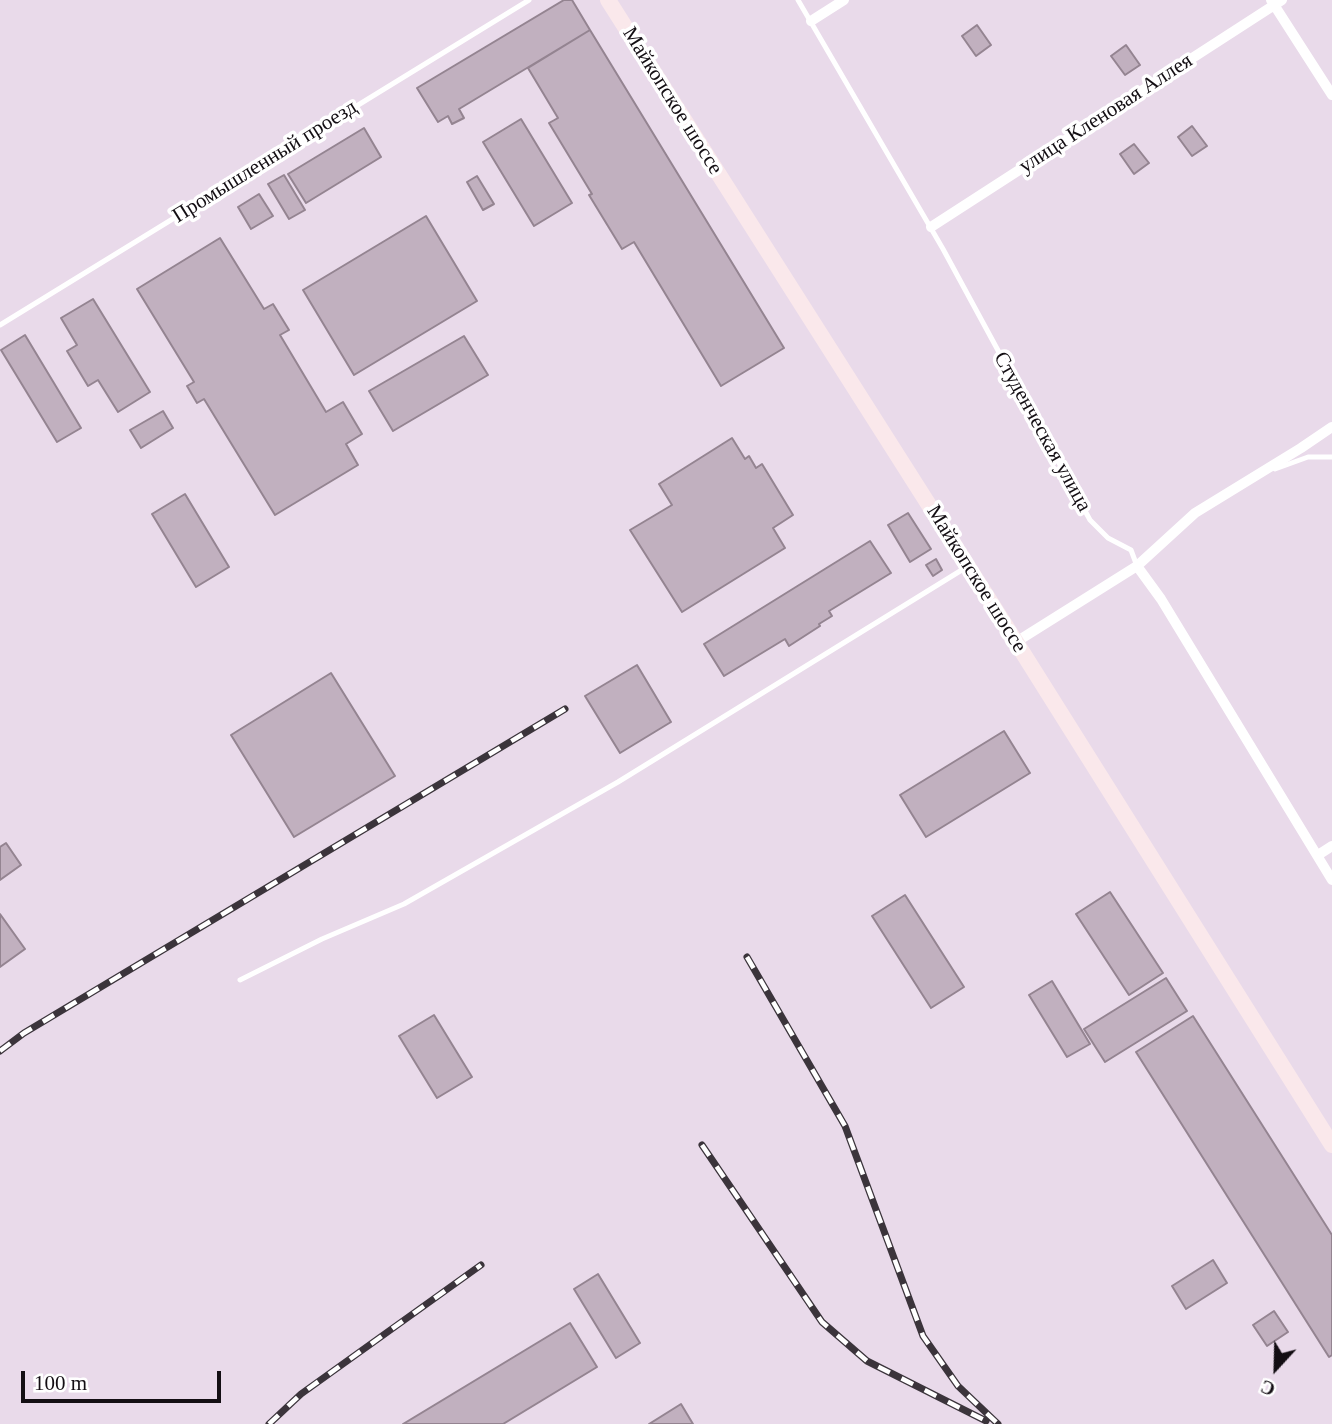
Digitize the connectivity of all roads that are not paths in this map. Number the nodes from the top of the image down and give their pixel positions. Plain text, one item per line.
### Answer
1 (529, 0) edge
2 (608, 0) edge
3 (798, 0) edge
4 (844, 0) edge
5 (1275, 2) edge
6 (811, 21) junction
7 (1332, 95) edge
8 (931, 228) junction
9 (0, 325) edge
10 (1332, 427) edge
11 (1332, 457) edge
12 (1253, 477) junction
13 (968, 566) junction
14 (1137, 566) junction
15 (1016, 642) junction
16 (1332, 846) edge
17 (1318, 855) junction
18 (1332, 880) edge
19 (240, 980) dead end
20 (1332, 1145) edge

1 - 9 lane, Промышленный проезд
2 - 13 street, Майкопское шоссе
3 - 6 lane, Студенческая улица
4 - 6 street
5 - 7 street
5 - 8 street, улица Кленовая Аллея
6 - 8 lane, Студенческая улица
8 - 14 lane, Студенческая улица
10 - 12 street
11 - 12 lane
12 - 14 street
13 - 15 street, Майкопское шоссе
13 - 19 lane
14 - 15 street
14 - 17 street, Студенческая улица
15 - 20 street, Майкопское шоссе
16 - 17 street
17 - 18 street, Студенческая улица

